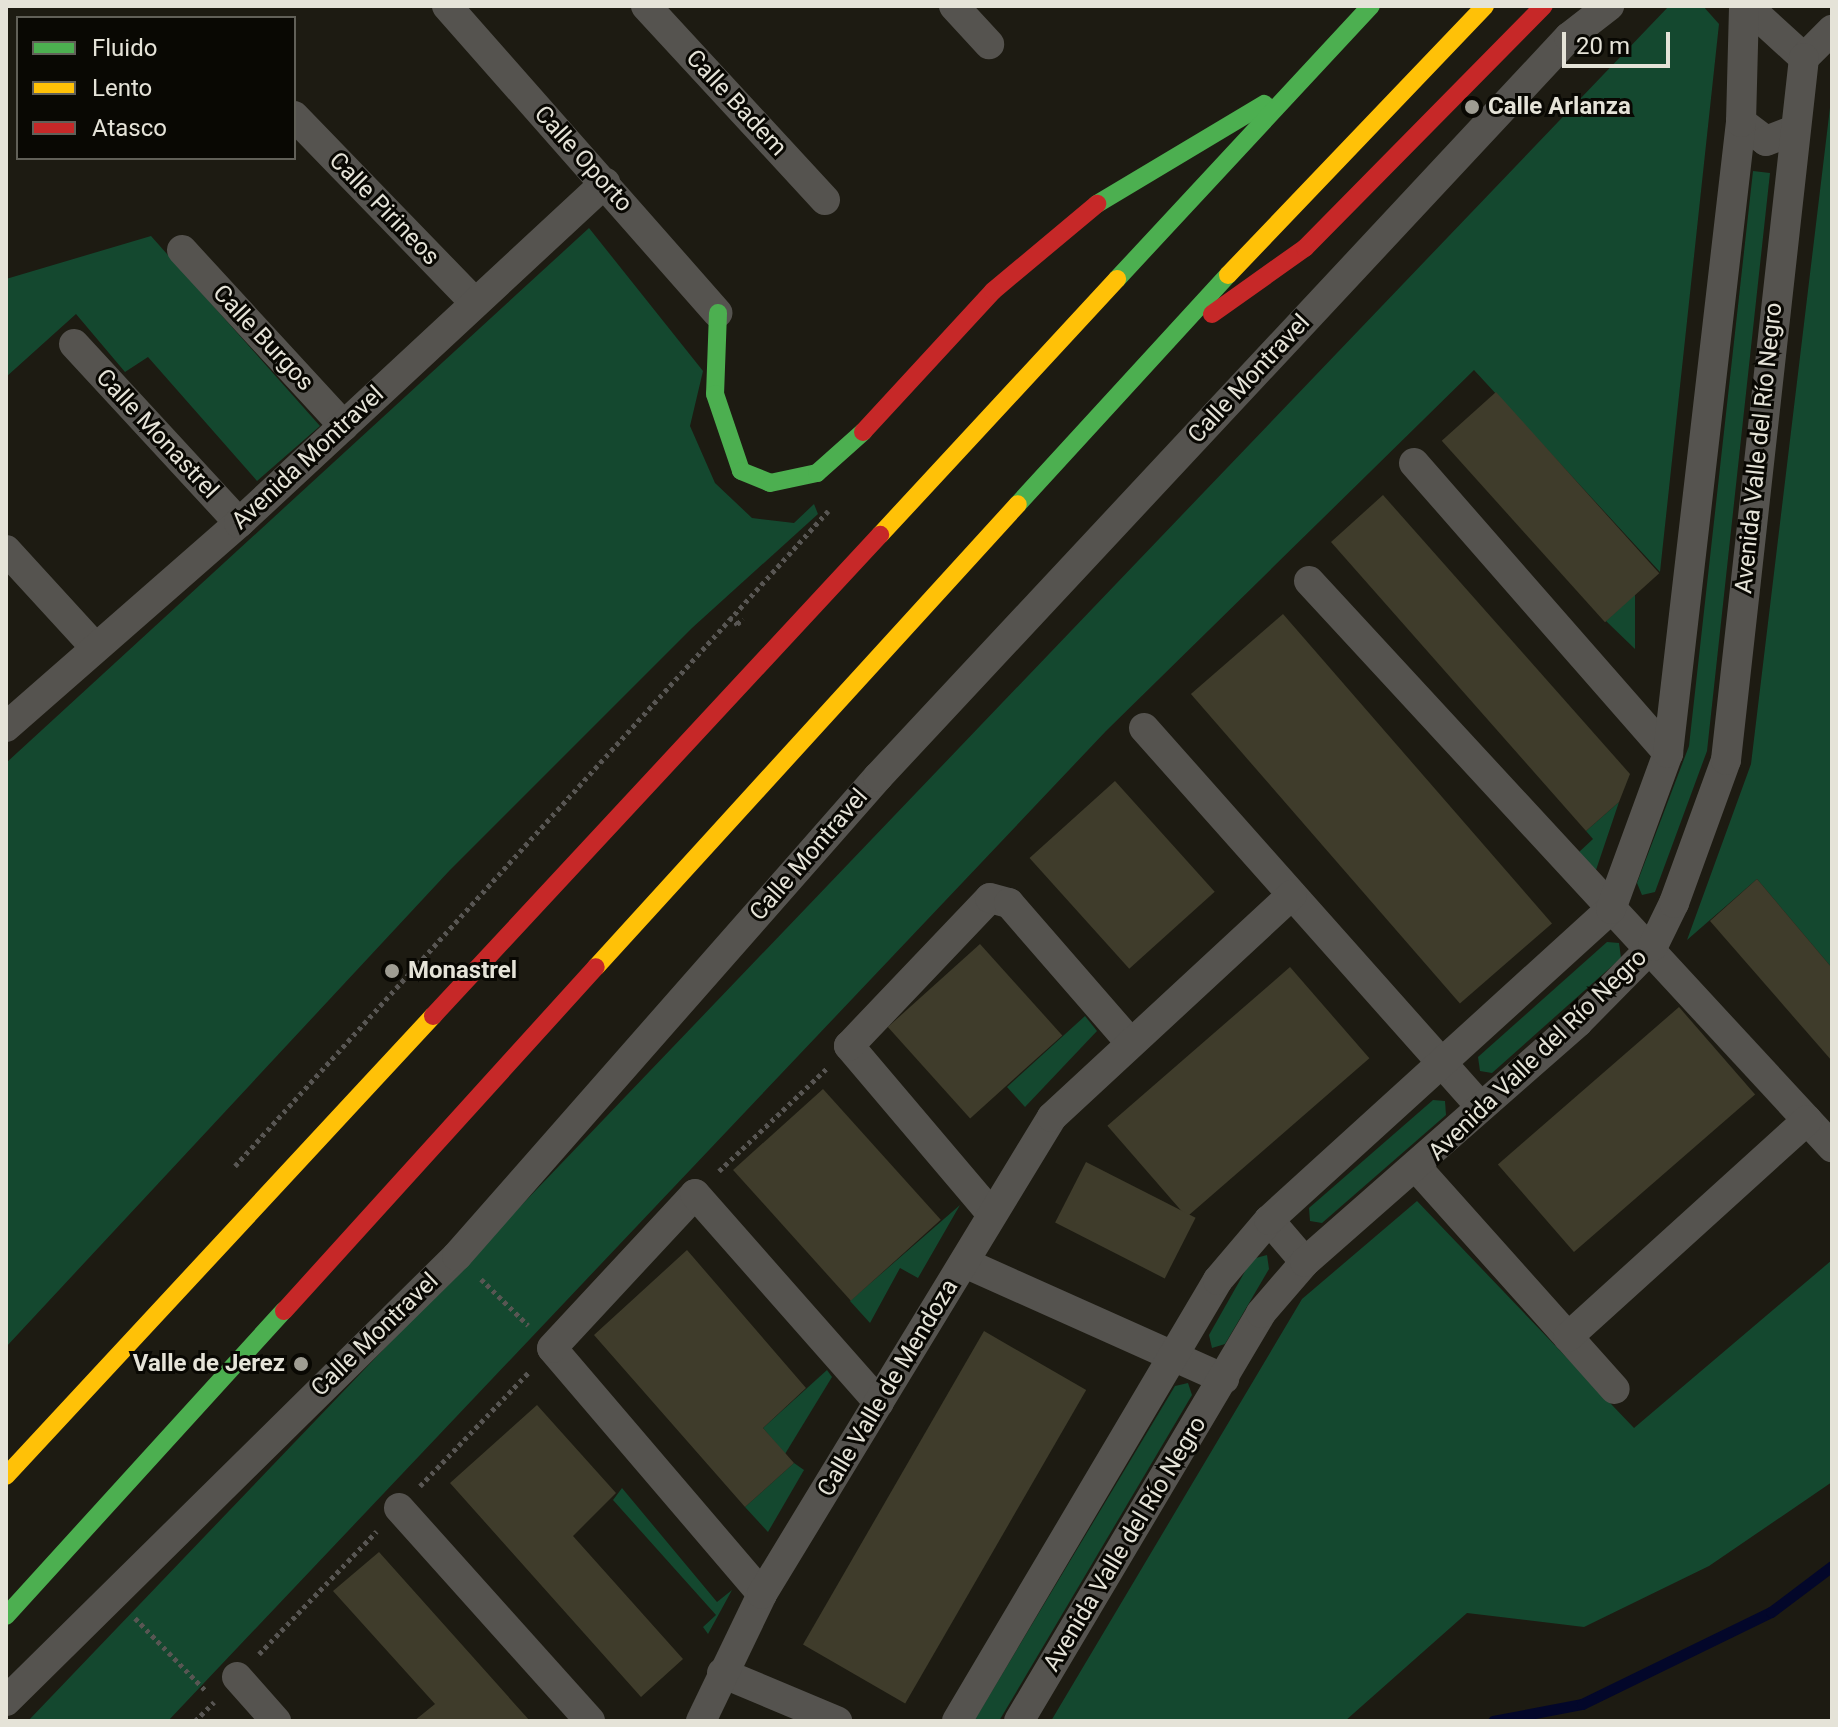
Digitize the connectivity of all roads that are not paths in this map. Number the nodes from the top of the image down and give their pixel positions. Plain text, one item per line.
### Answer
1 (646, 6) edge
2 (954, 6) edge
3 (1371, 6) edge
4 (1485, 6) edge
5 (1544, 6) edge
6 (1609, 6) edge
7 (1746, 6) edge
8 (458, 10) edge
9 (1832, 30) edge
10 (989, 44) dead end
11 (1804, 58) junction
12 (1294, 88) junction
13 (296, 118) edge
14 (1741, 122) junction
15 (1792, 131) junction
16 (605, 183) junction
17 (825, 200) dead end
18 (182, 250) dead end
19 (474, 302) junction
20 (718, 313) joint
21 (1177, 329) junction
22 (74, 344) dead end
23 (344, 426) junction
24 (1414, 463) dead end
25 (239, 523) junction
26 (6, 550) edge
27 (1309, 581) dead end
28 (94, 646) junction
29 (6, 727) edge
30 (1144, 728) dead end
31 (1668, 753) junction
32 (1292, 895) junction
33 (1611, 909) junction
34 (1653, 946) junction
35 (1128, 1040) junction
36 (1445, 1066) junction
37 (1481, 1107) junction
38 (1807, 1120) junction
39 (1832, 1147) edge
40 (1418, 1169) junction
41 (990, 1212) junction
42 (1269, 1220) junction
43 (1305, 1262) junction
44 (965, 1263) junction
45 (1568, 1337) junction
46 (1173, 1356) junction
47 (1224, 1379) junction
48 (1615, 1389) dead end
49 (879, 1403) junction
50 (6, 1476) edge
51 (399, 1508) road end
52 (762, 1594) junction
53 (6, 1616) edge
54 (722, 1673) junction
55 (237, 1677) road end
56 (6, 1701) edge
57 (276, 1721) edge
58 (590, 1721) edge
59 (701, 1721) edge
60 (837, 1721) edge
61 (957, 1721) edge
62 (1019, 1721) edge

1 - 17 street, Calle Badem
2 - 10 street
3 - 12 highway
4 - 21 highway
5 - 21 highway
6 - 56 street, Calle Montravel
7 - 11 street
7 - 14 street
8 - 16 street, Calle Oporto
9 - 11 street
11 - 15 street, Avenida Valle del Río Negro
12 - 20 highway
12 - 50 highway
13 - 19 street, Calle Pirineos
14 - 15 street
14 - 31 street
15 - 34 street, Avenida Valle del Río Negro
16 - 19 street, Avenida Montravel
16 - 20 street, Calle Oporto
18 - 23 street, Calle Burgos
19 - 23 street, Avenida Montravel
21 - 53 highway
22 - 25 street, Calle Monastrel
23 - 25 street, Avenida Montravel
24 - 31 street
25 - 28 street, Avenida Montravel
26 - 28 street
27 - 33 street
28 - 29 street, Avenida Montravel
30 - 32 street
31 - 33 street
32 - 35 street
32 - 36 street
33 - 34 street
33 - 36 street
34 - 37 street, Avenida Valle del Río Negro
34 - 38 street
35 - 41 street
35 - 41 street
36 - 37 street
36 - 42 street
37 - 40 street, Avenida Valle del Río Negro
38 - 39 street
38 - 45 street
40 - 43 street, Avenida Valle del Río Negro
40 - 45 street
41 - 44 street
42 - 43 street
42 - 46 street
43 - 47 street, Avenida Valle del Río Negro
44 - 46 street, Calle Valle de Mendoza
44 - 49 street, Calle Valle de Mendoza
45 - 48 street
46 - 47 street, Calle Valle de Mendoza
46 - 61 street
47 - 62 street, Avenida Valle del Río Negro
49 - 52 street, Calle Valle de Mendoza
49 - 52 street
51 - 58 street
52 - 54 street, Calle Valle de Mendoza
54 - 59 street, Calle Valle de Mendoza
54 - 60 street
55 - 57 street

